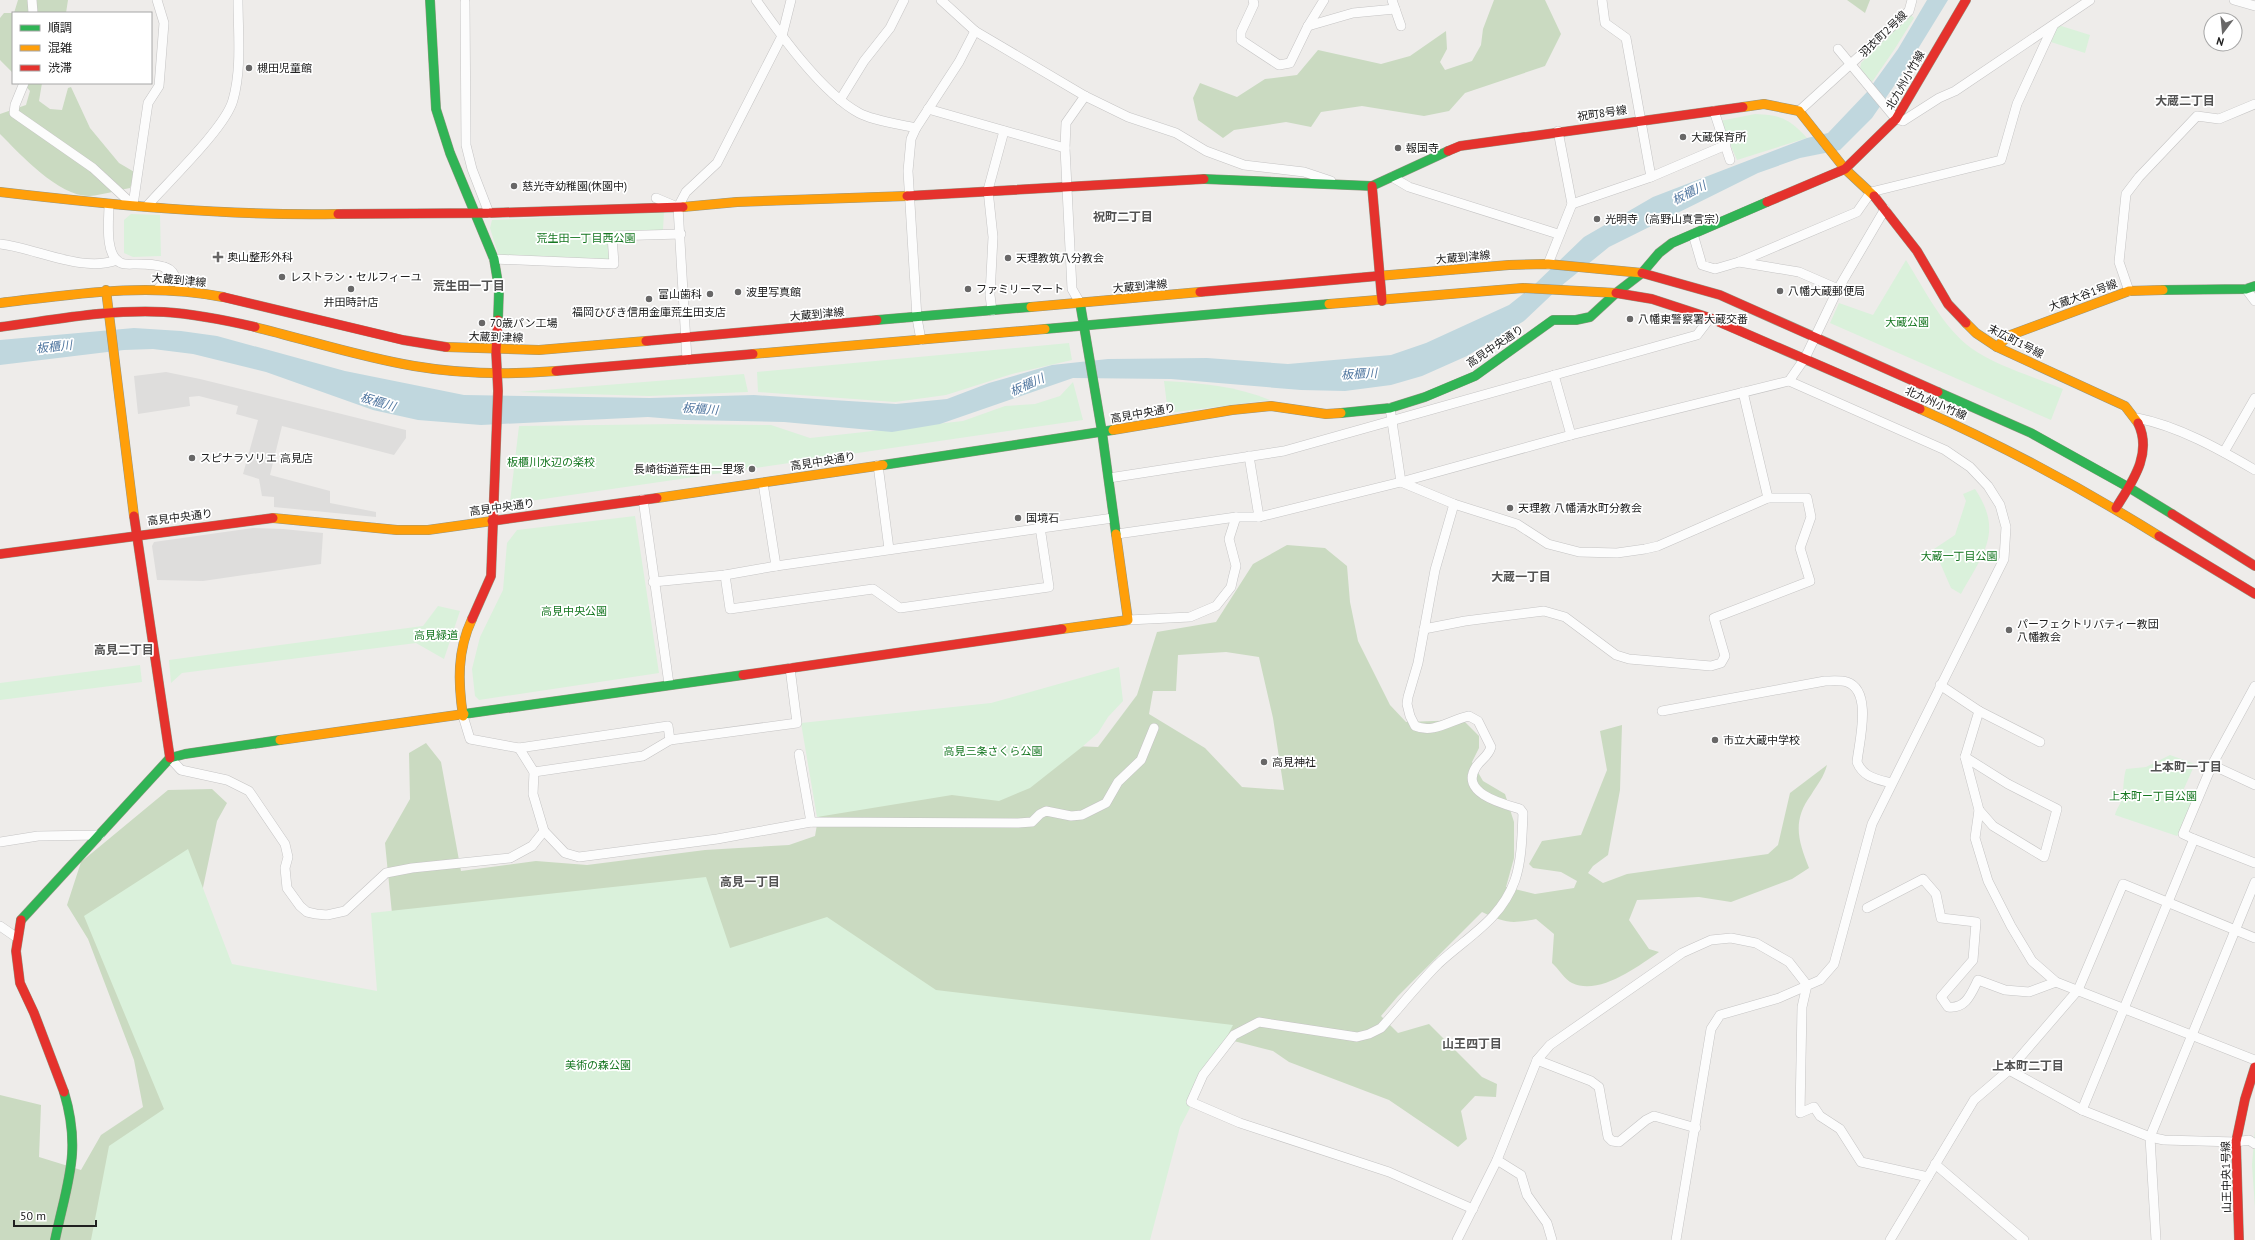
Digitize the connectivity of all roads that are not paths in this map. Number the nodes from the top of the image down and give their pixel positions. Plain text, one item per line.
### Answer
1 (157, 0) edge
2 (238, 0) edge
3 (430, 0) edge
4 (756, 0) edge
5 (790, 0) edge
6 (904, 0) edge
7 (941, 0) edge
8 (1253, 0) edge
9 (1324, 0) edge
10 (1602, 0) edge
11 (1912, 0) edge
12 (1966, 0) edge
13 (2090, 0) edge
14 (2234, 0) edge
15 (465, 2) dead end
16 (1393, 4) edge
17 (2255, 6) edge
18 (1308, 26) junction
19 (1401, 26) dead end
20 (2053, 26) junction
21 (976, 31) junction
22 (782, 36) junction
23 (1838, 49) dead end
24 (1850, 65) junction
25 (24, 84) edge
26 (1084, 96) junction
27 (840, 100) junction
28 (2255, 104) edge
29 (928, 109) junction
30 (1799, 111) junction
31 (1714, 112) junction
32 (1896, 119) junction
33 (1640, 120) junction
34 (916, 128) junction
35 (1004, 131) junction
36 (1558, 131) junction
37 (1726, 145) junction
38 (1065, 148) junction
39 (1730, 160) dead end
40 (1845, 169) junction
41 (1392, 177) junction
42 (1651, 178) junction
43 (1344, 185) junction
44 (1372, 186) junction
45 (1067, 188) junction
46 (988, 190) junction
47 (0, 192) edge
48 (1871, 192) junction
49 (911, 196) junction
50 (656, 198) dead end
51 (1572, 204) junction
52 (109, 205) junction
53 (133, 205) junction
54 (147, 206) junction
55 (678, 207) junction
56 (1885, 209) junction
57 (474, 213) junction
58 (489, 213) junction
59 (681, 234) junction
60 (1558, 234) junction
61 (1693, 234) junction
62 (0, 244) edge
63 (494, 259) junction
64 (117, 260) junction
65 (1739, 262) junction
66 (1548, 264) junction
67 (164, 267) junction
68 (1642, 273) junction
69 (1378, 277) junction
70 (2251, 288) edge
71 (158, 289) junction
72 (1838, 289) junction
73 (106, 290) junction
74 (185, 291) junction
75 (2128, 291) junction
76 (1616, 293) junction
77 (1382, 301) junction
78 (2255, 301) edge
79 (0, 303) edge
80 (1080, 303) junction
81 (992, 311) junction
82 (108, 313) junction
83 (917, 318) junction
84 (1710, 318) junction
85 (1084, 326) junction
86 (0, 327) edge
87 (685, 336) junction
88 (1815, 337) junction
89 (920, 340) junction
90 (1997, 347) junction
91 (496, 351) junction
92 (1805, 358) junction
93 (687, 360) junction
94 (498, 374) junction
95 (1554, 375) junction
96 (1789, 381) junction
97 (1743, 392) junction
98 (2255, 398) edge
99 (1390, 408) junction
100 (2137, 418) junction
101 (1392, 422) junction
102 (1102, 432) junction
103 (1571, 435) junction
104 (2224, 452) junction
105 (1249, 456) junction
106 (878, 465) junction
107 (2255, 470) edge
108 (1109, 478) junction
109 (1400, 482) junction
110 (763, 483) junction
111 (2128, 487) junction
112 (1768, 498) junction
113 (643, 499) junction
114 (1454, 504) junction
115 (2116, 508) junction
116 (1236, 517) junction
117 (1259, 517) junction
118 (1113, 518) junction
119 (494, 520) junction
120 (1040, 528) junction
121 (136, 534) junction
122 (1117, 534) junction
123 (888, 549) junction
124 (0, 554) edge
125 (776, 566) junction
126 (2255, 566) edge
127 (725, 575) junction
128 (653, 582) junction
129 (2255, 594) edge
130 (1128, 620) junction
131 (1424, 629) junction
132 (790, 668) junction
133 (669, 684) junction
134 (1940, 685) junction
135 (2255, 686) edge
136 (1662, 711) dead end
137 (1979, 711) junction
138 (463, 716) junction
139 (1154, 728) dead end
140 (670, 740) junction
141 (2040, 742) dead end
142 (519, 748) junction
143 (799, 754) dead end
144 (1965, 757) junction
145 (170, 758) junction
146 (2212, 765) junction
147 (534, 772) junction
148 (1891, 783) junction
149 (2255, 785) edge
150 (1979, 810) junction
151 (810, 822) junction
152 (544, 831) junction
153 (100, 835) junction
154 (2194, 839) junction
155 (0, 842) edge
156 (2255, 863) edge
157 (2255, 882) edge
158 (2168, 902) junction
159 (1867, 908) dead end
160 (0, 926) edge
161 (2236, 930) junction
162 (16, 937) junction
163 (2255, 938) edge
164 (2056, 982) junction
165 (1807, 985) junction
166 (2078, 990) junction
167 (2124, 1008) junction
168 (2192, 1036) junction
169 (1538, 1060) junction
170 (2255, 1060) edge
171 (2255, 1067) edge
172 (2009, 1070) junction
173 (2082, 1110) junction
174 (1696, 1128) junction
175 (2150, 1137) junction
176 (2236, 1142) junction
177 (2255, 1144) edge
178 (1497, 1160) junction
179 (1935, 1164) junction
180 (1928, 1177) junction
181 (1473, 1208) junction
182 (55, 1240) edge
183 (1457, 1240) edge
184 (1552, 1240) edge
185 (1676, 1240) edge
186 (1890, 1240) edge
187 (2024, 1240) edge
188 (2156, 1240) edge
189 (2239, 1240) edge

1 - 53 street
2 - 54 street
3 - 57 street
4 - 22 street
5 - 22 street
6 - 27 street
7 - 21 street
8 - 18 street
9 - 18 street
10 - 33 street
11 - 24 street, 羽衣町2号線
12 - 32 street, 北九州小竹線
13 - 20 street
14 - 17 street
15 - 58 street
16 - 18 street
16 - 19 street
20 - 32 street
20 - 48 street
21 - 26 street
21 - 29 street
22 - 27 street
22 - 55 street
23 - 24 street
24 - 30 street, 羽衣町2号線
24 - 32 street
25 - 53 street
26 - 38 street
26 - 43 street
27 - 34 street
28 - 75 street
29 - 34 street
29 - 35 street
30 - 31 street, 祝町8号線
30 - 40 street, 末広町1号線
31 - 33 street, 祝町8号線
31 - 37 street
32 - 40 street, 北九州小竹線
33 - 36 street, 祝町8号線
33 - 42 street
34 - 49 street
35 - 38 street
35 - 46 street
36 - 41 street, 祝町8号線
36 - 51 street
37 - 39 street
37 - 42 street
38 - 45 street
40 - 48 street, 末広町1号線
40 - 61 street, 北九州小竹線
41 - 44 street, 祝町8号線
41 - 60 street
42 - 51 street
43 - 44 street
43 - 45 street
44 - 69 street
45 - 46 street
45 - 80 street
46 - 49 street
46 - 81 street
47 - 52 street
48 - 56 street, 末広町1号線
48 - 65 street
49 - 55 street
49 - 83 street
50 - 55 street
51 - 60 street
52 - 53 street
52 - 64 street
53 - 54 street
54 - 57 street
55 - 58 street
55 - 59 street
56 - 72 street
56 - 90 street, 末広町1号線
57 - 58 street
57 - 63 street
59 - 63 street
59 - 87 street
60 - 66 street
61 - 65 street
61 - 68 street, 北九州小竹線
62 - 64 street
63 - 91 street
64 - 67 street
65 - 72 street
66 - 68 street, 大蔵到津線
66 - 69 street, 大蔵到津線
67 - 71 street
67 - 74 street
68 - 76 street, 北九州小竹線
68 - 88 street, 北九州小竹線
69 - 77 street
69 - 80 street, 大蔵到津線
70 - 75 street, 大蔵大谷1号線
70 - 78 street
71 - 73 street, 大蔵到津線
71 - 74 street, 大蔵到津線
72 - 88 street
73 - 79 street, 大蔵到津線
73 - 82 street
74 - 91 street, 大蔵到津線
75 - 90 street, 大蔵大谷1号線
76 - 77 street
76 - 84 street, 北九州小竹線
76 - 99 street, 高見中央通り
77 - 85 street
80 - 81 street, 大蔵到津線
80 - 85 street
81 - 83 street, 大蔵到津線
82 - 86 street
82 - 94 street
82 - 121 street
83 - 87 street, 大蔵到津線
83 - 89 street
84 - 92 street, 北九州小竹線
84 - 95 street
85 - 89 street
85 - 102 street
87 - 91 street, 大蔵到津線
87 - 93 street
88 - 92 street
88 - 111 street, 北九州小竹線
89 - 93 street
90 - 100 street, 末広町1号線
91 - 94 street
92 - 96 street
92 - 115 street, 北九州小竹線
93 - 94 street
94 - 119 street
95 - 101 street
95 - 103 street
96 - 97 street
96 - 134 street
97 - 103 street
97 - 112 street
98 - 104 street
99 - 101 street
99 - 102 street, 高見中央通り
100 - 104 street
100 - 111 street
101 - 105 street
101 - 109 street
102 - 106 street, 高見中央通り
102 - 108 street
103 - 109 street
104 - 107 street
105 - 108 street
105 - 117 street
106 - 110 street, 高見中央通り
106 - 123 street
108 - 118 street
109 - 114 street
109 - 117 street
110 - 113 street, 高見中央通り
110 - 125 street
111 - 115 street
111 - 126 street, 北九州小竹線
112 - 114 street
112 - 131 street
113 - 119 street, 高見中央通り
113 - 128 street
114 - 131 street
115 - 129 street, 北九州小竹線
116 - 117 street
116 - 122 street
116 - 130 street
118 - 120 street
118 - 122 street
119 - 121 street, 高見中央通り
119 - 138 street
120 - 123 street
120 - 127 street
121 - 124 street, 高見中央通り
121 - 145 street
122 - 130 street
123 - 125 street
125 - 127 street
127 - 128 street
128 - 133 street
130 - 132 street
131 - 181 street
132 - 133 street
132 - 140 street
133 - 138 street
134 - 137 street
134 - 148 street
135 - 146 street
136 - 148 street
137 - 141 street
137 - 144 street
138 - 142 street
138 - 145 street
139 - 151 street
140 - 142 street
140 - 147 street
142 - 147 street
143 - 151 street
144 - 150 street
144 - 150 street
145 - 152 street
145 - 153 street
146 - 149 street
146 - 154 street
147 - 152 street
148 - 165 street
150 - 164 street
151 - 152 street
153 - 155 street
153 - 162 street
154 - 156 street
154 - 158 street
157 - 161 street
158 - 161 street
158 - 166 street
158 - 167 street
159 - 164 street
160 - 162 street
161 - 163 street
161 - 168 street
162 - 182 street
164 - 166 street
165 - 169 street
165 - 174 street
165 - 180 street
166 - 167 street
166 - 172 street
167 - 168 street
167 - 173 street
168 - 170 street
168 - 175 street
169 - 174 street
169 - 178 street
171 - 176 street, 山王中央1号線
172 - 173 street
172 - 179 street
173 - 175 street
174 - 185 street
175 - 176 street
175 - 188 street
176 - 177 street
176 - 189 street, 山王中央1号線
178 - 181 street
178 - 184 street
179 - 180 street
179 - 187 street
180 - 186 street
181 - 183 street

